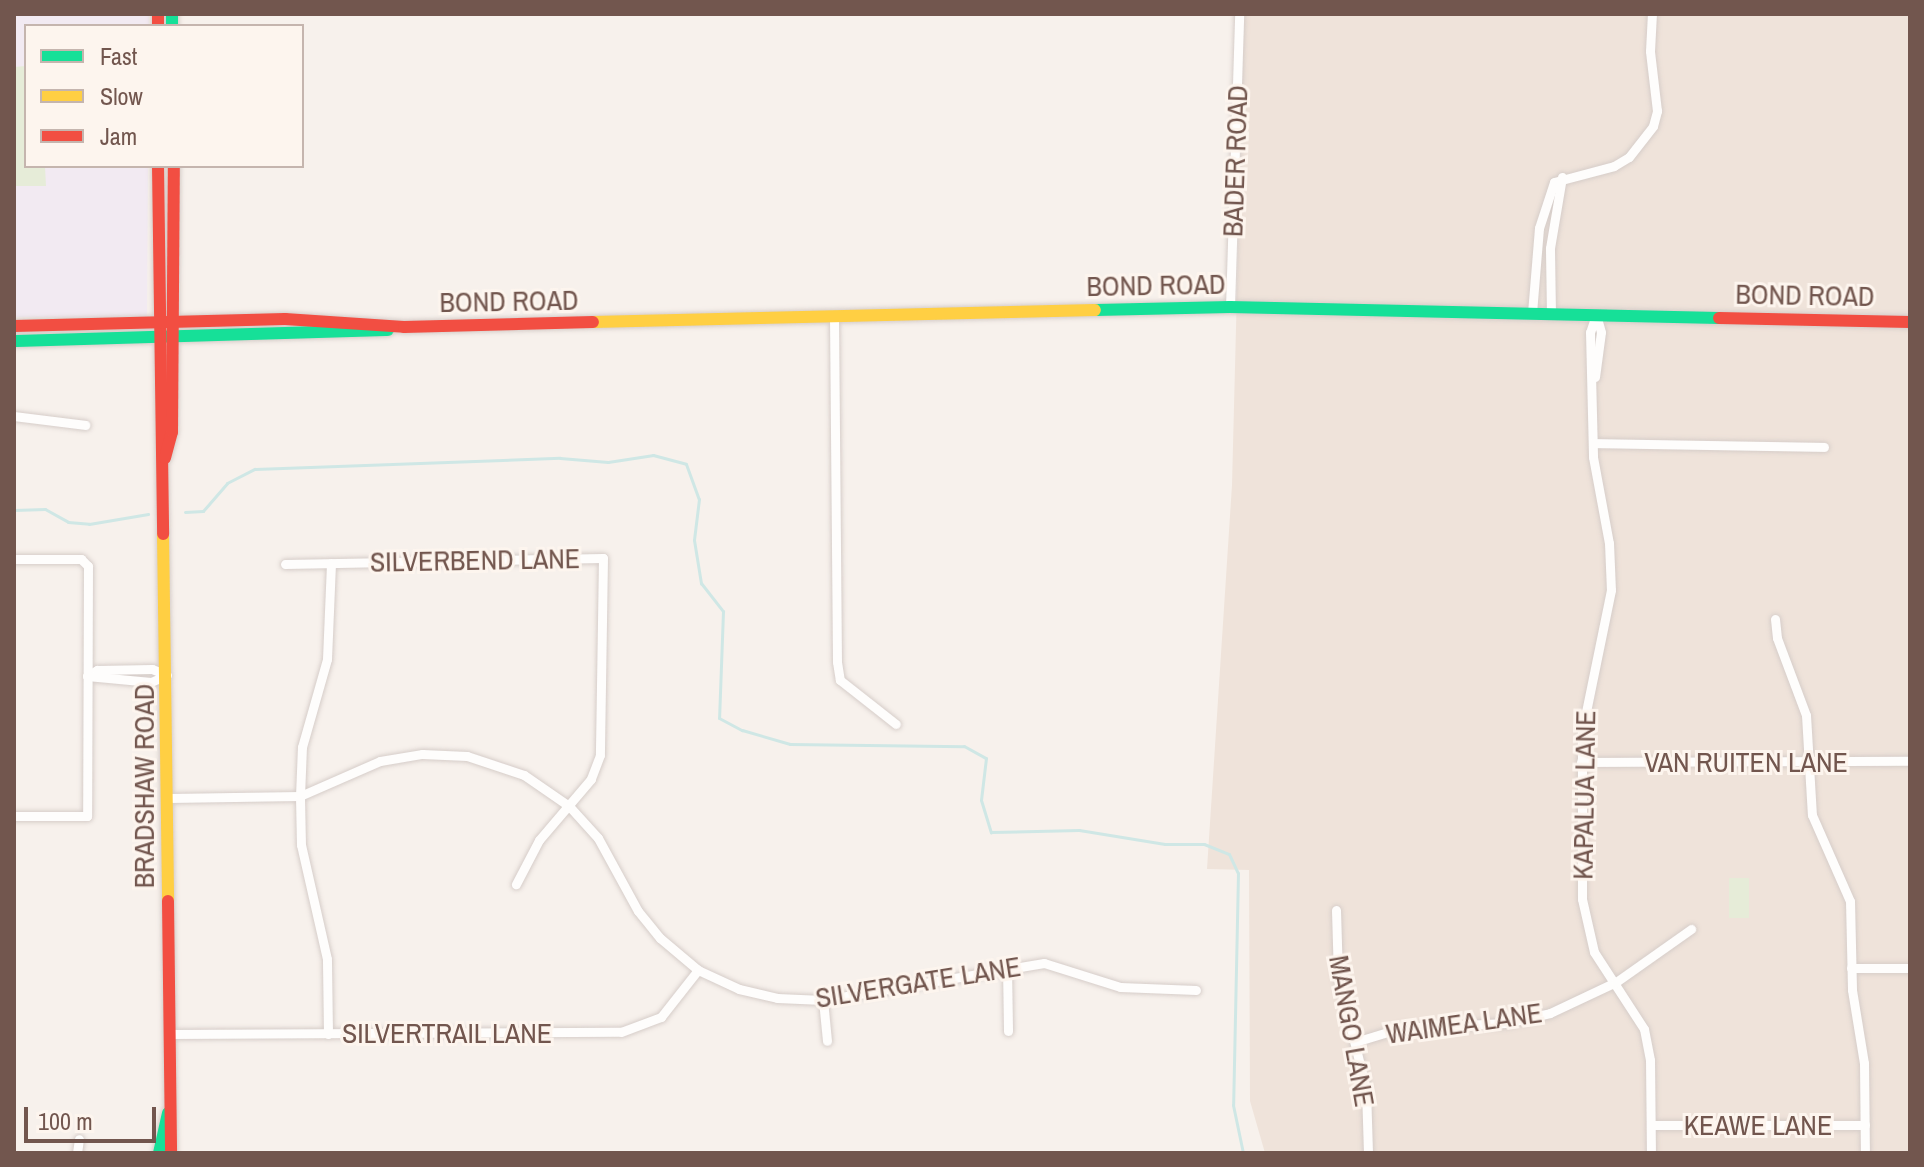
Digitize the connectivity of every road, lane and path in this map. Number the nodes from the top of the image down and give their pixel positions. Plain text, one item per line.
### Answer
1 (1239, 14) edge
2 (1652, 14) edge
3 (158, 168) edge
4 (174, 168) edge
5 (1562, 177) junction
6 (1230, 307) junction
7 (1532, 313) junction
8 (1551, 314) junction
9 (1596, 315) junction
10 (834, 317) junction
11 (336, 321) junction
12 (158, 322) junction
13 (176, 322) junction
14 (1910, 322) edge
15 (14, 326) edge
16 (404, 327) junction
17 (265, 337) junction
18 (158, 340) junction
19 (174, 340) junction
20 (14, 341) edge
21 (14, 416) edge
22 (85, 425) dead end
23 (1593, 443) junction
24 (1824, 447) dead end
25 (164, 459) junction
26 (14, 559) edge
27 (331, 563) junction
28 (285, 564) dead end
29 (1775, 619) dead end
30 (167, 675) junction
31 (87, 676) junction
32 (896, 724) dead end
33 (1810, 761) junction
34 (1910, 761) edge
35 (1581, 762) junction
36 (300, 796) junction
37 (169, 798) junction
38 (569, 806) junction
39 (14, 816) edge
40 (516, 884) dead end
41 (1336, 910) dead end
42 (1691, 929) dead end
43 (1007, 966) junction
44 (1851, 968) junction
45 (1910, 968) edge
46 (698, 970) junction
47 (1616, 982) junction
48 (1196, 990) dead end
49 (823, 1000) junction
50 (1008, 1031) dead end
51 (168, 1034) junction
52 (328, 1034) junction
53 (827, 1041) dead end
54 (1355, 1042) junction
55 (168, 1113) junction
56 (1651, 1125) junction
57 (1865, 1125) junction
58 (79, 1139) dead end
59 (77, 1153) edge
60 (159, 1153) edge
61 (171, 1153) edge
62 (1368, 1153) edge
63 (1651, 1153) edge
64 (1865, 1153) edge

1 - 6 street, BADER ROAD
2 - 5 street
3 - 12 main road, BRADSHAW ROAD
4 - 13 main road, BRADSHAW ROAD
5 - 7 street
5 - 8 street
6 - 7 main road, BOND ROAD
6 - 10 main road, BOND ROAD
7 - 8 main road, BOND ROAD
8 - 9 main road, BOND ROAD
9 - 14 main road, BOND ROAD
9 - 23 street, KAPALUA LANE
10 - 16 main road, BOND ROAD
10 - 32 street
11 - 13 main road, BOND ROAD
11 - 16 main road, BOND ROAD
11 - 17 main road
12 - 13 main road, BOND ROAD
12 - 15 main road, BOND ROAD
12 - 18 main road, BRADSHAW ROAD
13 - 19 main road, BRADSHAW ROAD
16 - 17 main road, BOND ROAD
17 - 19 main road, BOND ROAD
18 - 19 main road, BOND ROAD
18 - 20 main road, BOND ROAD
18 - 25 main road, BRADSHAW ROAD
19 - 25 main road, BRADSHAW ROAD
21 - 22 street
23 - 24 street
23 - 35 street, KAPALUA LANE
25 - 30 main road, BRADSHAW ROAD
26 - 31 street
27 - 28 street, SILVERBEND LANE
27 - 36 street, SILVERBEND LANE
27 - 38 street, SILVERBEND LANE
29 - 33 street
30 - 31 street
30 - 37 main road, BRADSHAW ROAD
31 - 39 street
33 - 34 street, VAN RUITEN LANE
33 - 35 street, VAN RUITEN LANE
33 - 44 street
35 - 47 street, KAPALUA LANE
36 - 37 street, SILVERGATE LANE
36 - 38 street, SILVERGATE LANE
36 - 52 street, SILVERBEND LANE
37 - 51 main road, BRADSHAW ROAD
38 - 40 street
38 - 46 street, SILVERGATE LANE
41 - 54 street, MANGO LANE
42 - 47 street, WAIMEA LANE
43 - 48 street, SILVERGATE LANE
43 - 49 street, SILVERGATE LANE
43 - 50 street
44 - 45 street
44 - 57 street
46 - 49 street, SILVERGATE LANE
46 - 52 street, SILVERTRAIL LANE
47 - 54 street, WAIMEA LANE
47 - 56 street, KAPALUA LANE
49 - 53 street
51 - 52 street, SILVERTRAIL LANE
51 - 55 main road, BRADSHAW ROAD
54 - 62 street, MANGO LANE
55 - 60 main road, BRADSHAW ROAD
55 - 61 main road, BRADSHAW ROAD
56 - 57 street, KEAWE LANE
56 - 63 street, KAPALUA LANE
57 - 64 street
58 - 59 street

